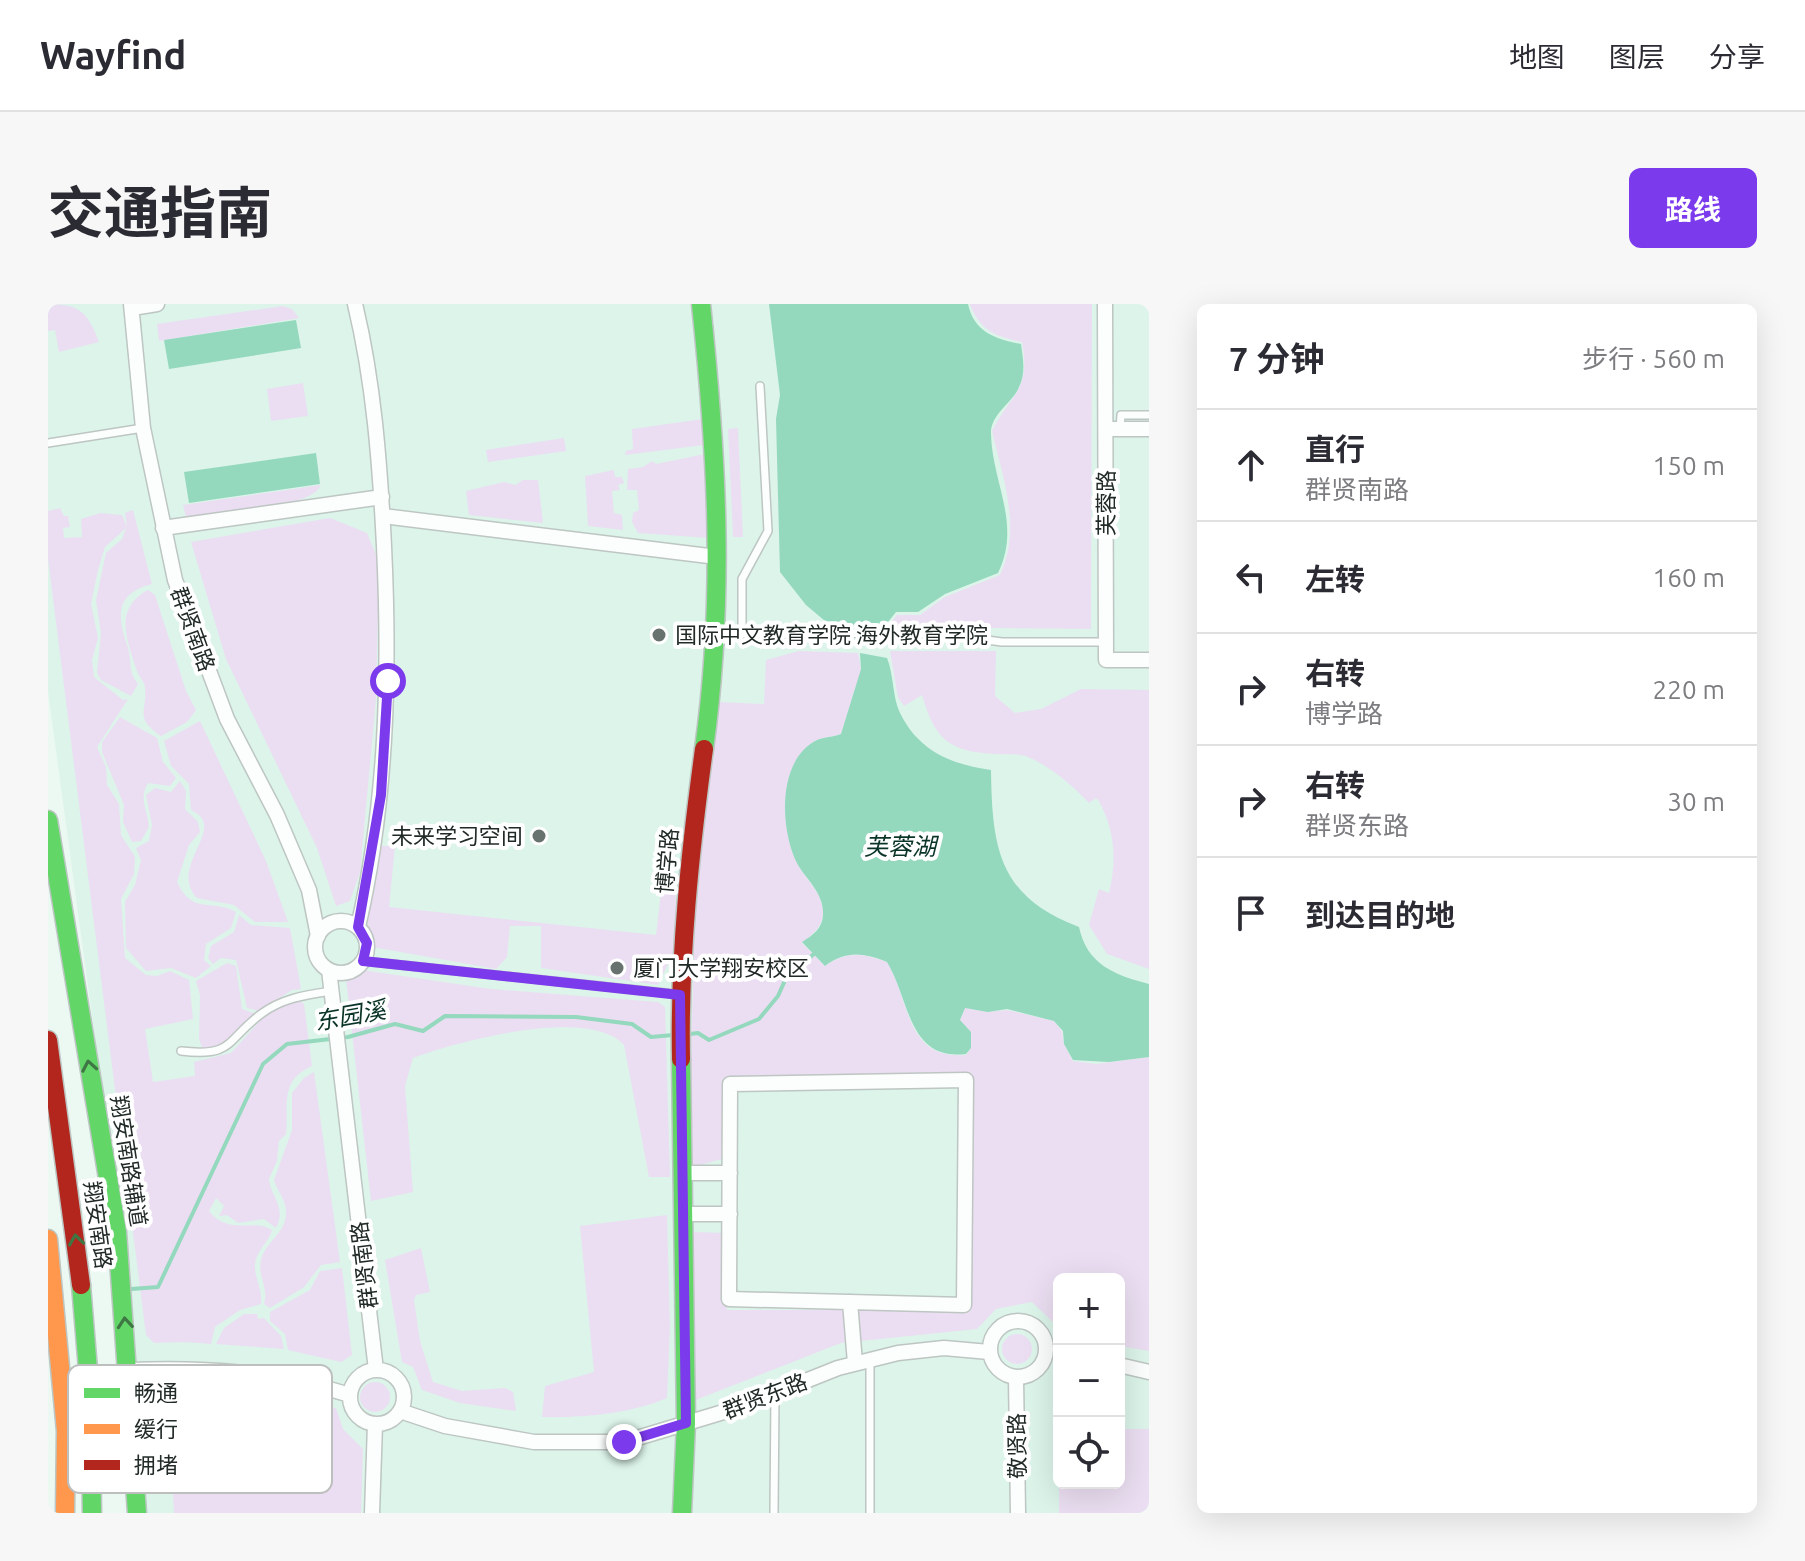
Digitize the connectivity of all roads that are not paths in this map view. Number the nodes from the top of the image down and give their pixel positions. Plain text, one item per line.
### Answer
1 (157, 304) edge
2 (355, 304) edge
3 (701, 304) edge
4 (1105, 304) edge
5 (131, 306) edge
6 (760, 386) dead end
7 (1149, 415) edge
8 (143, 428) junction
9 (1113, 429) junction
10 (1149, 429) edge
11 (48, 443) edge
12 (382, 497) junction
13 (383, 516) junction
14 (163, 528) junction
15 (717, 557) junction
16 (742, 634) junction
17 (1106, 642) junction
18 (714, 643) junction
19 (1149, 660) edge
20 (48, 820) edge
21 (358, 927) junction
22 (318, 936) junction
23 (363, 961) junction
24 (329, 970) junction
25 (332, 991) junction
26 (680, 995) junction
27 (48, 1040) edge
28 (181, 1051) dead end
29 (683, 1173) junction
30 (730, 1173) junction
31 (683, 1214) junction
32 (730, 1214) junction
33 (48, 1239) edge
34 (850, 1302) junction
35 (989, 1352) junction
36 (1052, 1352) edge
37 (863, 1362) junction
38 (89, 1365) edge
39 (130, 1365) edge
40 (1125, 1366) edge
41 (376, 1370) junction
42 (1149, 1372) edge
43 (1016, 1378) junction
44 (332, 1390) edge
45 (775, 1392) junction
46 (350, 1395) junction
47 (400, 1411) junction
48 (686, 1423) junction
49 (375, 1424) junction
50 (92, 1493) edge
51 (136, 1493) edge
52 (65, 1513) edge
53 (92, 1513) edge
54 (137, 1513) edge
55 (372, 1513) edge
56 (682, 1513) edge
57 (774, 1513) edge
58 (870, 1513) edge
59 (1018, 1513) edge

1 - 5 street
2 - 12 street
3 - 15 main road, 博学路
4 - 9 street, 芙蓉路
5 - 8 street, 群贤南路
6 - 16 lane
7 - 9 lane
8 - 11 lane
8 - 14 street, 群贤南路
9 - 10 street
9 - 17 street, 芙蓉路
12 - 13 street
12 - 14 street
13 - 15 street
13 - 21 street
14 - 22 street, 群贤南路
15 - 18 main road, 博学路
16 - 17 lane
16 - 18 lane
17 - 19 street
18 - 26 main road, 博学路
39 -> 20 main road, 翔安南路辅道
21 - 22 street
21 - 23 street
22 - 24 street
23 - 24 street
23 - 26 lane
24 - 25 street, 群贤南路
25 - 28 lane
25 - 41 street, 群贤南路
26 - 29 main road, 博学路
38 -> 27 main road, 翔安南路
29 - 30 street
29 - 31 main road, 博学路
30 - 32 street
30 - 34 street
31 - 32 street
31 - 48 main road, 博学路
32 - 34 street
33 - 52 main road
34 - 37 street
35 - 36 street
35 - 37 street, 群贤东路
35 - 43 street
36 - 43 street
37 - 45 street, 群贤东路
37 - 58 lane
40 - 42 street
41 - 46 street
41 - 47 street
43 - 59 street, 敬贤路
44 - 46 street
45 - 48 street, 群贤东路
45 - 57 lane
46 - 49 street
47 - 48 street, 群贤东路
47 - 49 street
48 - 56 main road, 博学路
49 - 55 street
53 -> 50 main road, 翔安南路
51 - 54 main road, 翔安南路辅道

